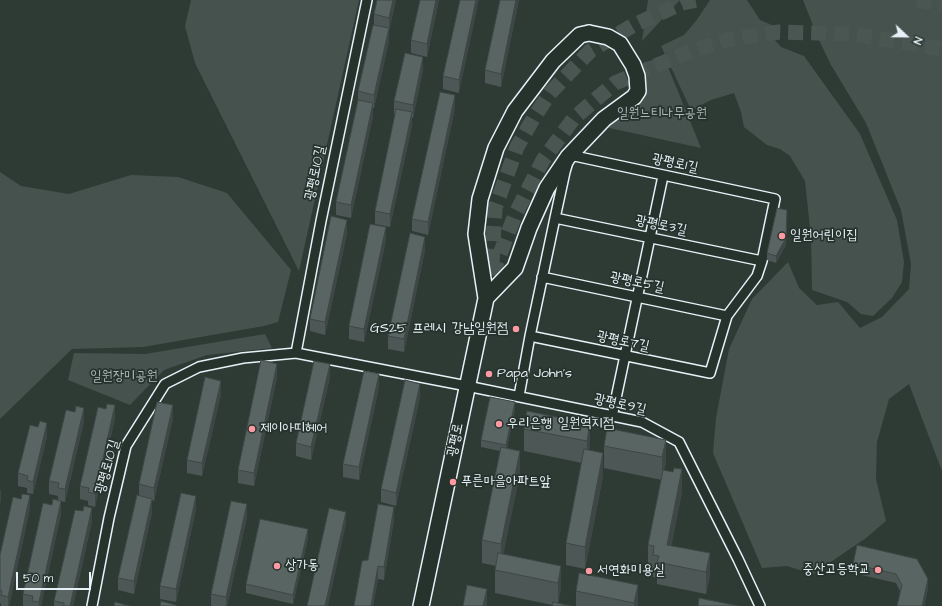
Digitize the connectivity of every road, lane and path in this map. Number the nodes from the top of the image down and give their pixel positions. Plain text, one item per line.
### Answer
1 (367, 0) edge
2 (663, 176) junction
3 (555, 218) junction
4 (649, 238) junction
5 (762, 261) junction
6 (492, 275) tunnel mouth
7 (542, 277) junction
8 (637, 297) junction
9 (486, 298) junction
10 (727, 316) junction
11 (530, 336) junction
12 (296, 353) junction
13 (624, 356) junction
14 (467, 386) junction
15 (519, 396) junction
16 (612, 417) junction
17 (92, 606) edge
18 (422, 606) edge
19 (760, 606) edge

1 - 12 street, 광평로10길
2 - 3 street, 광평로1길
2 - 4 street
2 - 5 street, 광평로1길
3 - 4 street, 광평로3길
3 - 7 street
4 - 5 street, 광평로3길
4 - 8 street
5 - 10 street
6 - 9 main road, 광평로
7 - 8 street, 광평로5길
7 - 11 street
8 - 10 street, 광평로5길
8 - 13 street
9 - 9 main road
9 - 14 main road, 광평로
10 - 13 street, 광평로7길
11 - 13 street, 광평로7길
11 - 15 street
12 - 14 street, 광평로10길
12 - 17 street, 광평로10길
13 - 16 street
14 - 15 street, 광평로9길
14 - 18 main road, 광평로
15 - 16 street, 광평로9길
16 - 19 street, 광평로9길

